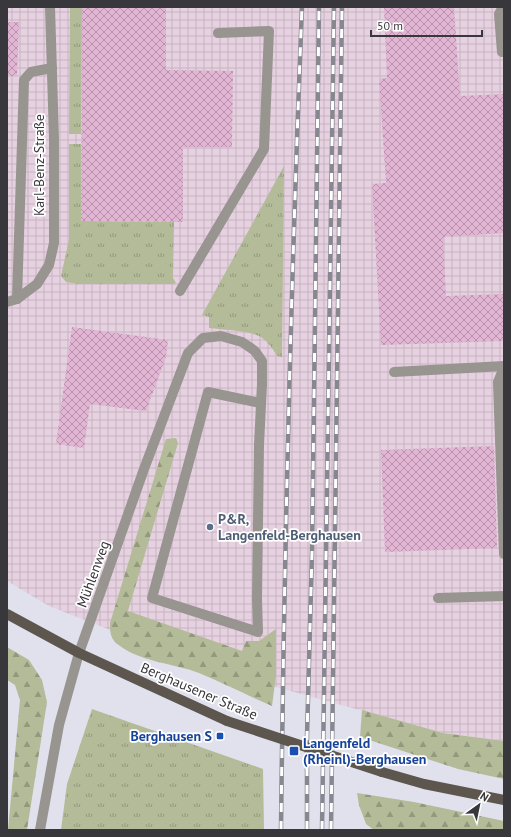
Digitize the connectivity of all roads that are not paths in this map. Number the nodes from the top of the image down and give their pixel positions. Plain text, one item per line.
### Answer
1 (50, 7) edge
2 (504, 7) edge
3 (218, 33) dead end
4 (502, 52) dead end
5 (52, 68) junction
6 (180, 291) dead end
7 (17, 299) junction
8 (7, 302) edge
9 (504, 366) edge
10 (394, 372) dead end
11 (260, 403) junction
12 (504, 554) edge
13 (504, 596) edge
14 (438, 598) dead end
15 (7, 614) edge
16 (80, 653) junction
17 (504, 800) edge
18 (40, 830) edge

1 - 5 street, Karl-Benz-Straße
2 - 4 street
3 - 6 street
5 - 7 street, Karl-Benz-Straße
5 - 7 street
7 - 8 street, Karl-Benz-Straße
9 - 10 street
9 - 12 street
11 - 11 street
11 - 16 street, Mühlenweg
13 - 14 street
15 - 16 main road, Berghausener Straße
16 - 17 main road, Berghausener Straße, bridge
16 - 18 street, Mühlenweg

